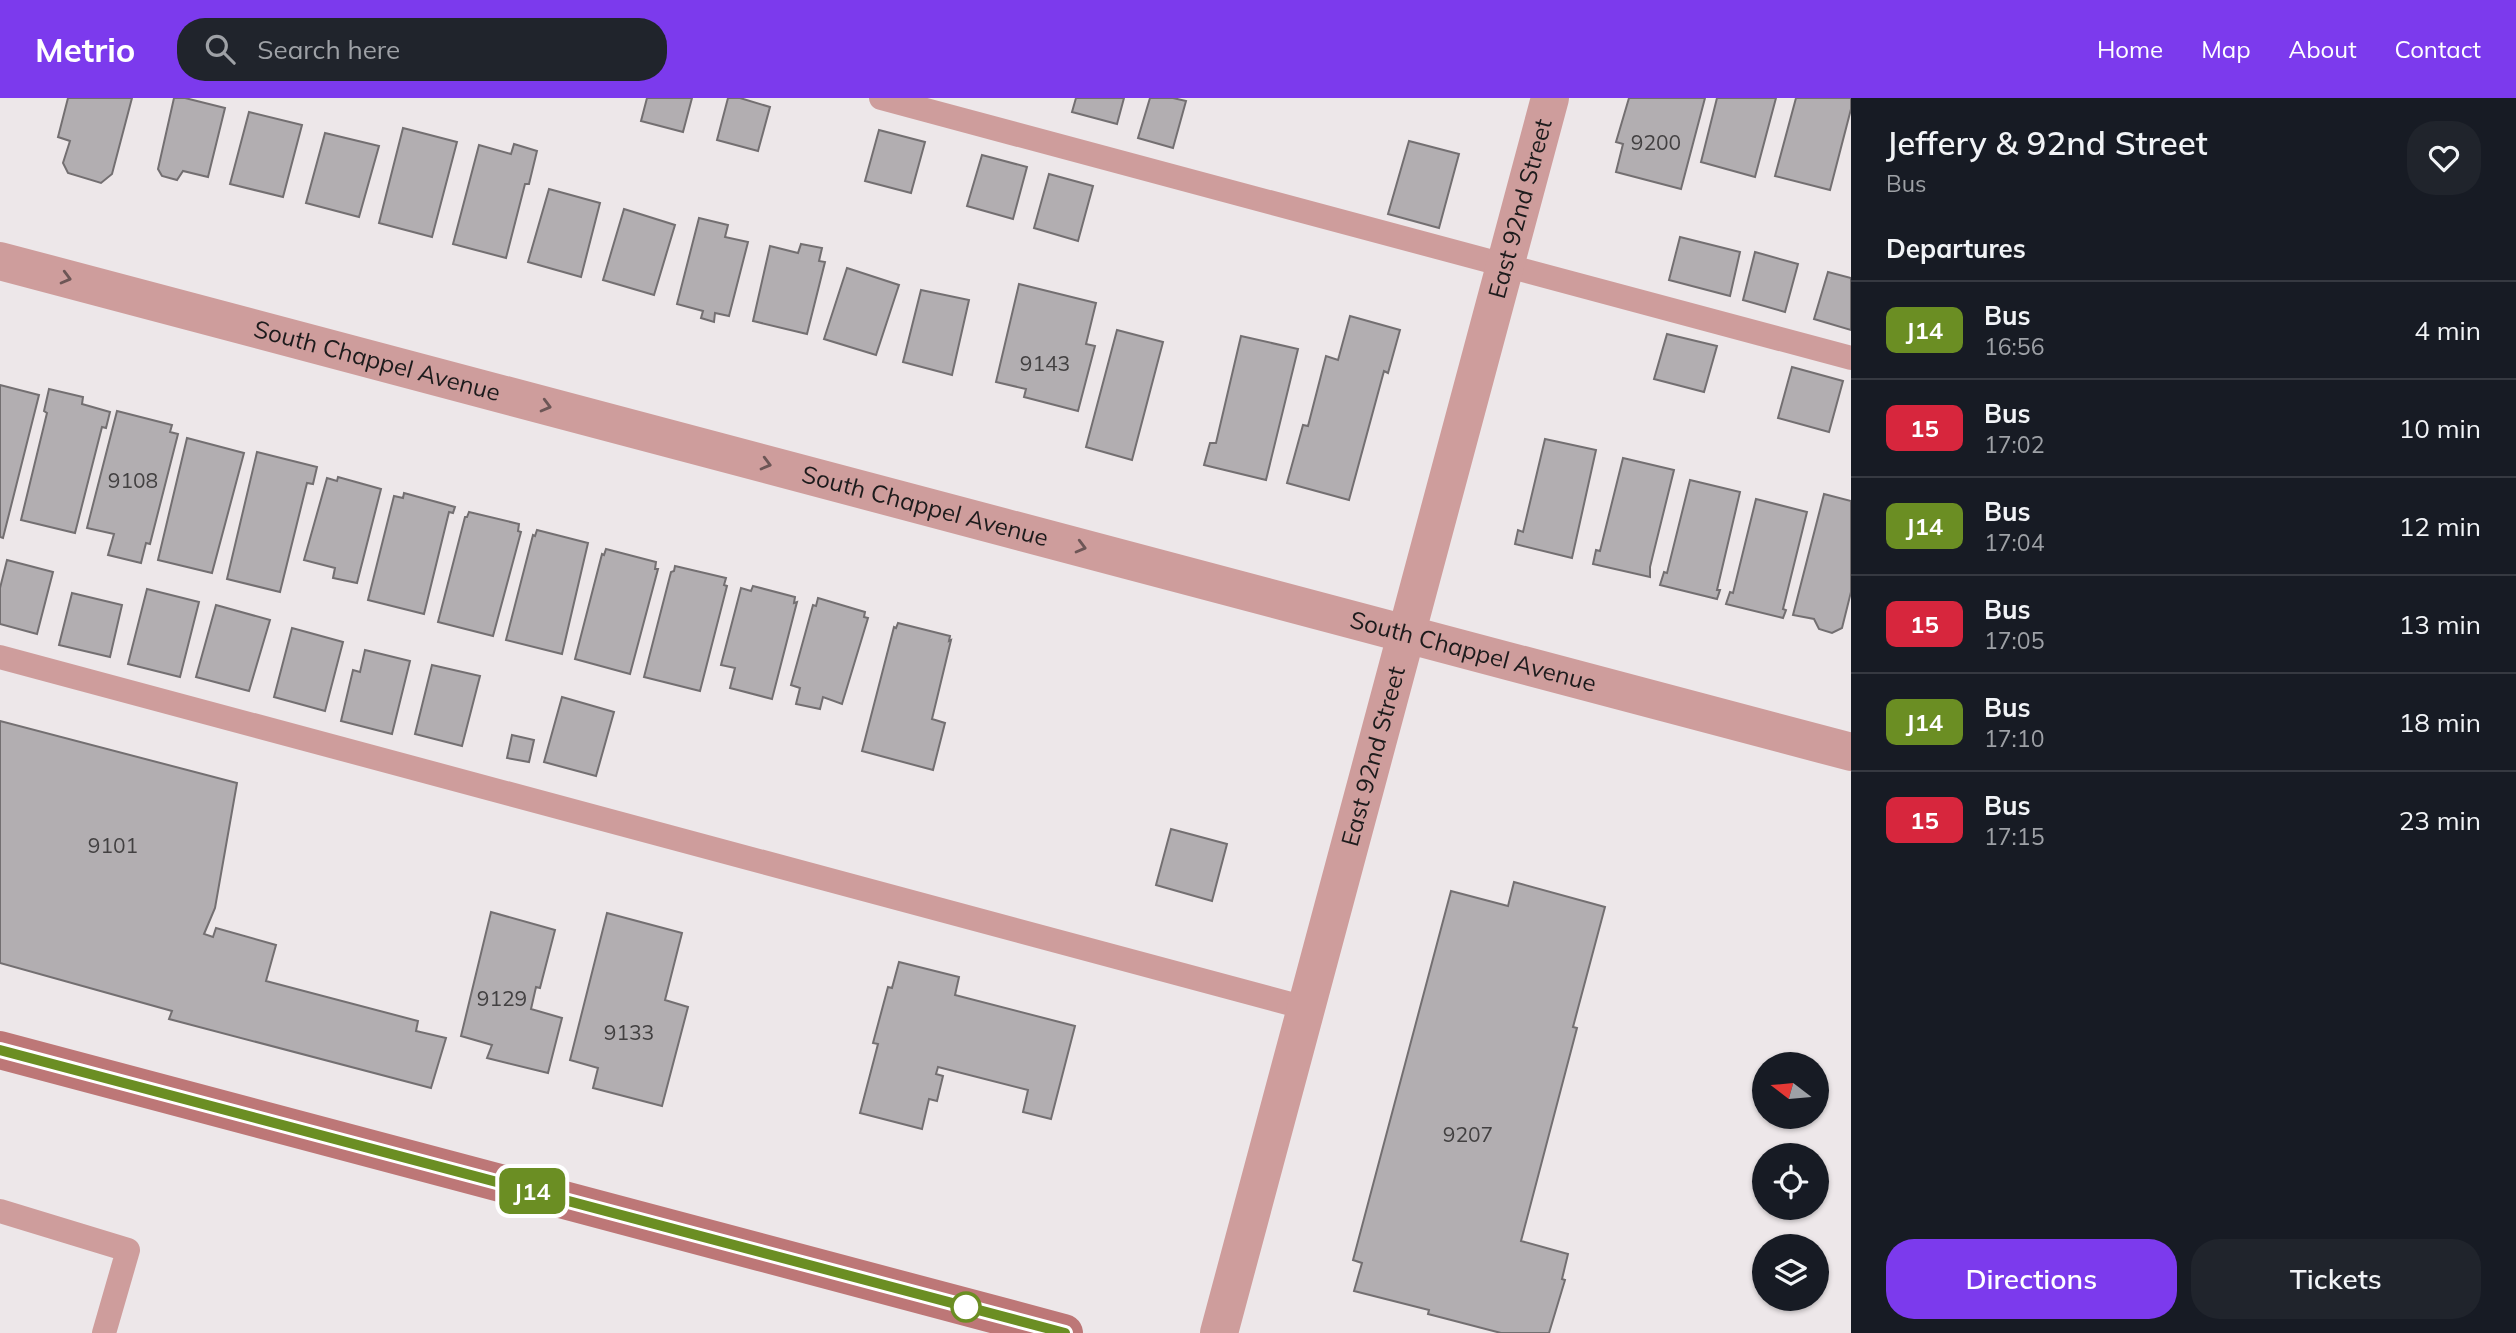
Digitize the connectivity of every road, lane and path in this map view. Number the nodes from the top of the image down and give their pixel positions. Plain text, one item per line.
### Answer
1 (881, 98) edge
2 (1550, 98) edge
3 (0, 261) edge
4 (1505, 266) junction
5 (1851, 358) edge
6 (1406, 634) junction
7 (0, 657) edge
8 (1851, 752) edge
9 (1306, 1008) junction
10 (0, 1050) edge
11 (0, 1211) edge
12 (104, 1333) edge
13 (1064, 1333) edge
14 (1219, 1333) edge

1 - 4 lane
2 - 4 street, East 92nd Street
3 -> 6 street, South Chappel Avenue
4 - 5 lane
4 - 6 street, East 92nd Street
6 - 8 street, South Chappel Avenue
6 - 9 street, East 92nd Street
7 - 9 lane
9 - 14 street, East 92nd Street
10 - 13 main road
11 - 12 lane

